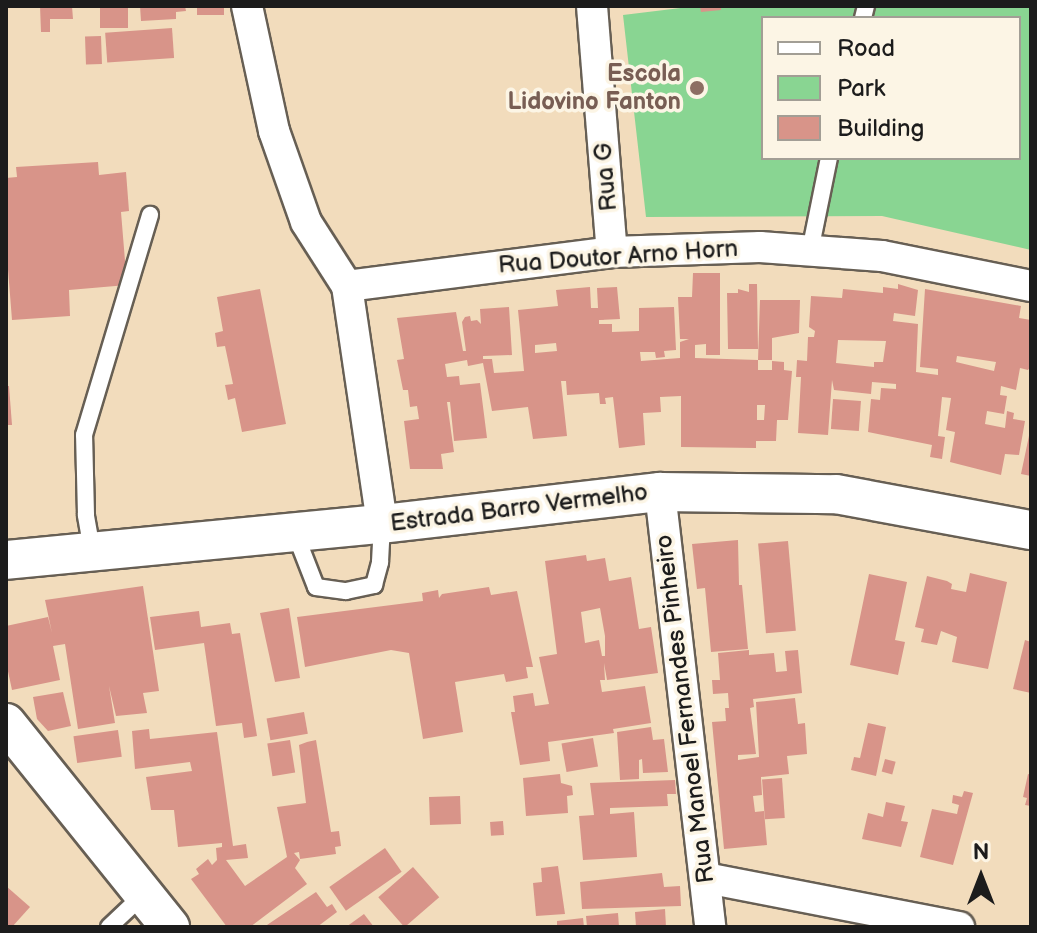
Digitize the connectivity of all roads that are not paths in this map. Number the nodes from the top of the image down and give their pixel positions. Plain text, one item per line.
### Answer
1 (247, 6) edge
2 (592, 6) edge
3 (829, 160) edge
4 (150, 215) dead end
5 (810, 251) junction
6 (612, 252) junction
7 (347, 286) junction
8 (1031, 286) edge
9 (660, 492) junction
10 (382, 524) junction
11 (1031, 530) edge
12 (294, 532) junction
13 (92, 550) junction
14 (6, 560) edge
15 (6, 723) edge
16 (706, 878) junction
17 (144, 894) junction
18 (109, 927) edge
19 (170, 927) edge
20 (710, 927) edge
21 (959, 927) edge

1 - 7 street
2 - 6 street, Rua G
3 - 5 lane
4 - 13 lane
5 - 6 street, Rua Doutor Arno Horn
5 - 8 street, Rua Doutor Arno Horn
6 - 7 street, Rua Doutor Arno Horn
7 - 10 street
9 - 10 street, Estrada Barro Vermelho
9 - 11 street, Estrada Barro Vermelho
9 - 16 street, Rua Manoel Fernandes Pinheiro
10 - 12 street, Estrada Barro Vermelho
10 - 12 lane
12 - 13 street, Estrada Barro Vermelho
13 - 14 street, Estrada Barro Vermelho
15 - 17 street
16 - 20 street, Rua Manoel Fernandes Pinheiro
16 - 21 street
17 - 18 lane
17 - 19 street

